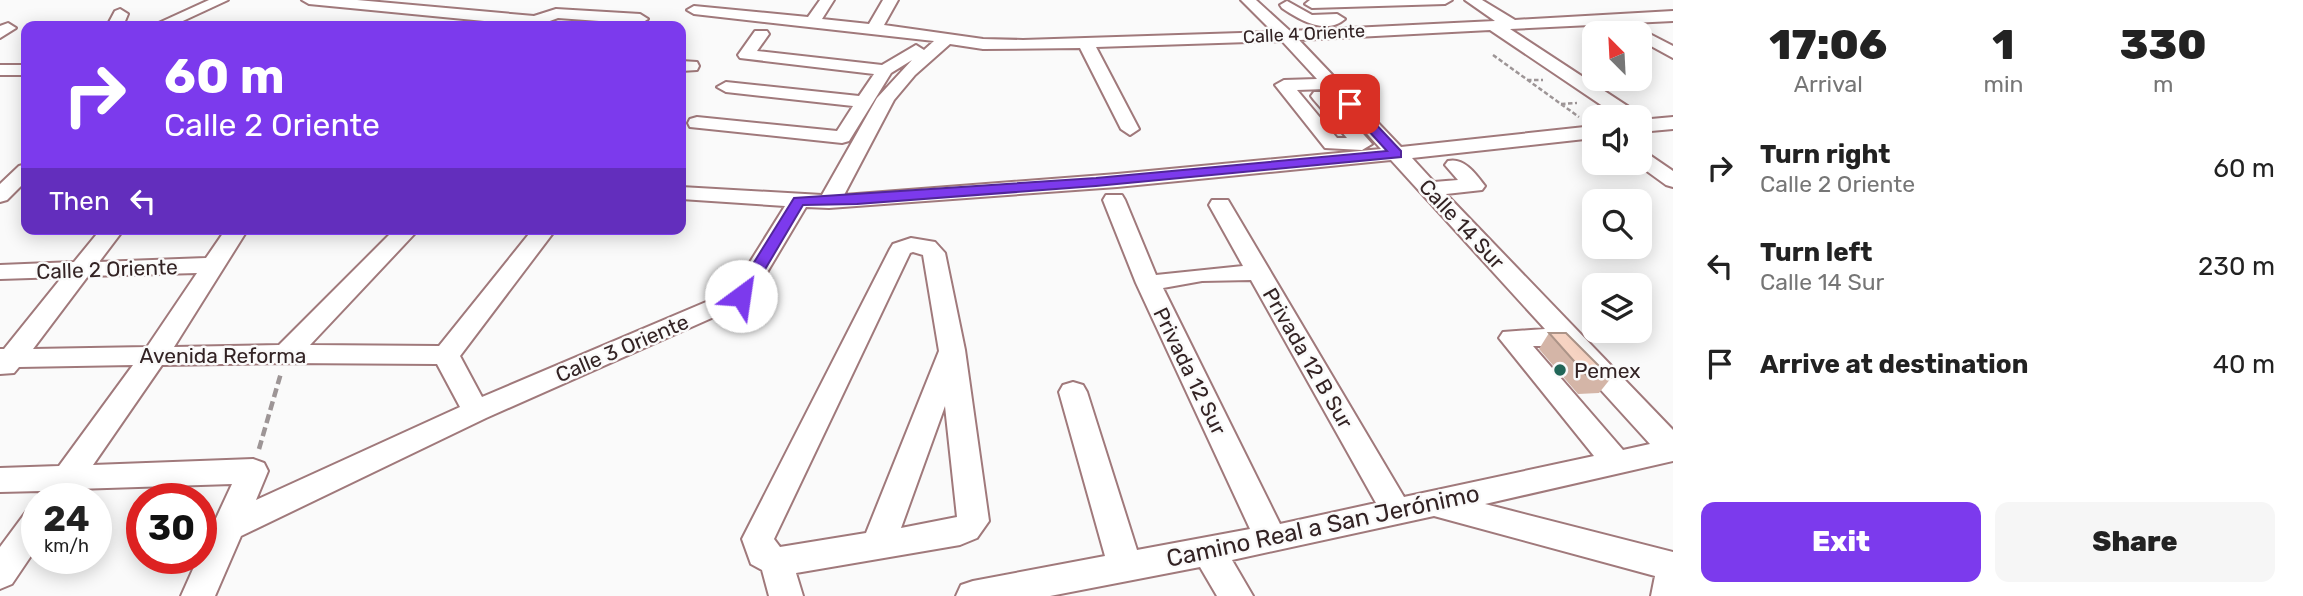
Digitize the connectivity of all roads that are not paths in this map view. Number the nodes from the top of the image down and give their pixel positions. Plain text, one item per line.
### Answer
1 (221, 0) edge
2 (309, 0) edge
3 (401, 0) edge
4 (486, 0) edge
5 (624, 0) edge
6 (768, 0) edge
7 (827, 0) edge
8 (891, 0) edge
9 (1248, 0) edge
10 (1445, 0) edge
11 (1472, 0) edge
12 (1663, 0) edge
13 (1673, 2) edge
14 (699, 5) edge
15 (387, 8) junction
16 (462, 14) junction
17 (602, 16) junction
18 (755, 16) junction
19 (1673, 16) edge
20 (640, 19) dead end
21 (1309, 20) junction
22 (172, 21) edge
23 (379, 21) edge
24 (1500, 21) junction
25 (812, 22) junction
26 (874, 29) junction
27 (1280, 29) junction
28 (761, 34) dead end
29 (940, 39) junction
30 (1652, 41) edge
31 (820, 43) dead end
32 (1086, 43) junction
33 (1673, 53) edge
34 (810, 61) junction
35 (0, 70) edge
36 (21, 70) edge
37 (885, 70) junction
38 (1321, 84) junction
39 (726, 87) dead end
40 (863, 102) junction
41 (1614, 105) edge
42 (697, 123) dead end
43 (1652, 123) edge
44 (1673, 123) edge
45 (1582, 127) edge
46 (1130, 129) dead end
47 (1363, 144) junction
48 (1392, 149) junction
49 (1455, 165) dead end
50 (1652, 166) edge
51 (1673, 181) edge
52 (1429, 188) junction
53 (686, 193) edge
54 (1114, 200) dead end
55 (799, 201) junction
56 (829, 202) junction
57 (1220, 205) dead end
58 (108, 235) edge
59 (233, 235) edge
60 (402, 235) edge
61 (540, 235) edge
62 (213, 265) junction
63 (80, 269) junction
64 (0, 272) edge
65 (1258, 272) junction
66 (1147, 283) junction
67 (1568, 337) junction
68 (952, 351) junction
69 (286, 354) junction
70 (155, 355) junction
71 (446, 355) junction
72 (4, 363) edge
73 (1073, 392) dead end
74 (476, 411) junction
75 (1673, 450) edge
76 (1617, 463) junction
77 (0, 480) edge
78 (22, 483) edge
79 (63, 483) edge
80 (112, 483) edge
81 (1436, 504) junction
82 (1397, 512) junction
83 (230, 526) junction
84 (1271, 539) junction
85 (21, 544) edge
86 (878, 545) junction
87 (1209, 551) junction
88 (776, 562) junction
89 (1673, 566) edge
90 (1125, 567) junction
91 (1673, 572) edge
92 (0, 574) edge
93 (198, 596) edge
94 (786, 596) edge
95 (973, 596) edge
96 (1236, 596) edge
97 (1668, 596) edge

1 - 22 street
2 - 15 street
3 - 15 street
4 - 16 street
5 - 17 street
6 - 18 street
7 - 25 street
8 - 26 street
9 - 27 street, Calle 14 Sur
10 - 21 street
11 - 24 street
12 - 13 street
14 - 18 street, Calle 4 Oriente
15 - 16 street
15 - 23 street
16 - 17 street
17 - 20 street
18 - 25 street, Calle 4 Oriente
19 - 24 street, Calle 4 Oriente
21 - 24 street
21 - 27 street
24 - 27 street, Calle 4 Oriente
24 - 41 street
25 - 26 street, Calle 4 Oriente
26 - 29 street, Calle 4 Oriente
27 - 32 street, Calle 4 Oriente
27 - 38 street, Calle 14 Sur
28 - 34 street
29 - 32 street, Calle 4 Oriente
29 - 37 street
29 - 56 street
30 - 33 street
31 - 34 street
32 - 46 street
34 - 37 street
35 - 36 street
37 - 40 street
38 - 47 street
38 - 47 street
38 - 48 street, Calle 14 Sur
39 - 40 street
40 - 42 street
43 - 44 street
45 - 48 street
47 - 48 street
48 - 52 street, Calle 14 Sur
48 - 56 street
49 - 52 street
50 - 51 street
52 - 67 street, Calle 14 Sur
53 - 55 street
54 - 66 street, Privada 12 Sur
55 - 56 street
55 - 74 street, Calle 3 Oriente
57 - 65 street, Privada 12 B Sur
58 - 63 street
59 - 62 street
60 - 69 street
61 - 71 street
62 - 63 street, Calle 2 Oriente
62 - 70 street
63 - 64 street, Calle 2 Oriente
63 - 72 street
65 - 66 street
65 - 82 street, Privada 12 B Sur
66 - 84 street, Privada 12 Sur
67 - 75 street, Calle 14 Sur
67 - 76 street
68 - 86 street
68 - 86 street
68 - 88 street
69 - 70 street, Avenida Reforma
69 - 71 street, Avenida Reforma
70 - 72 street, Avenida Reforma
70 - 79 street
71 - 74 street
73 - 90 street
74 - 83 street, Calle 3 Oriente
75 - 76 street, Camino Real a San Jerónimo
76 - 81 street, Camino Real a San Jerónimo
77 - 78 street
80 - 83 street
81 - 82 street, Camino Real a San Jerónimo
81 - 89 street
82 - 84 street, Camino Real a San Jerónimo
83 - 93 street
84 - 87 street, Camino Real a San Jerónimo
85 - 92 street
86 - 88 street
87 - 90 street, Camino Real a San Jerónimo
87 - 96 street
88 - 94 street
90 - 95 street, Camino Real a San Jerónimo
91 - 97 street

